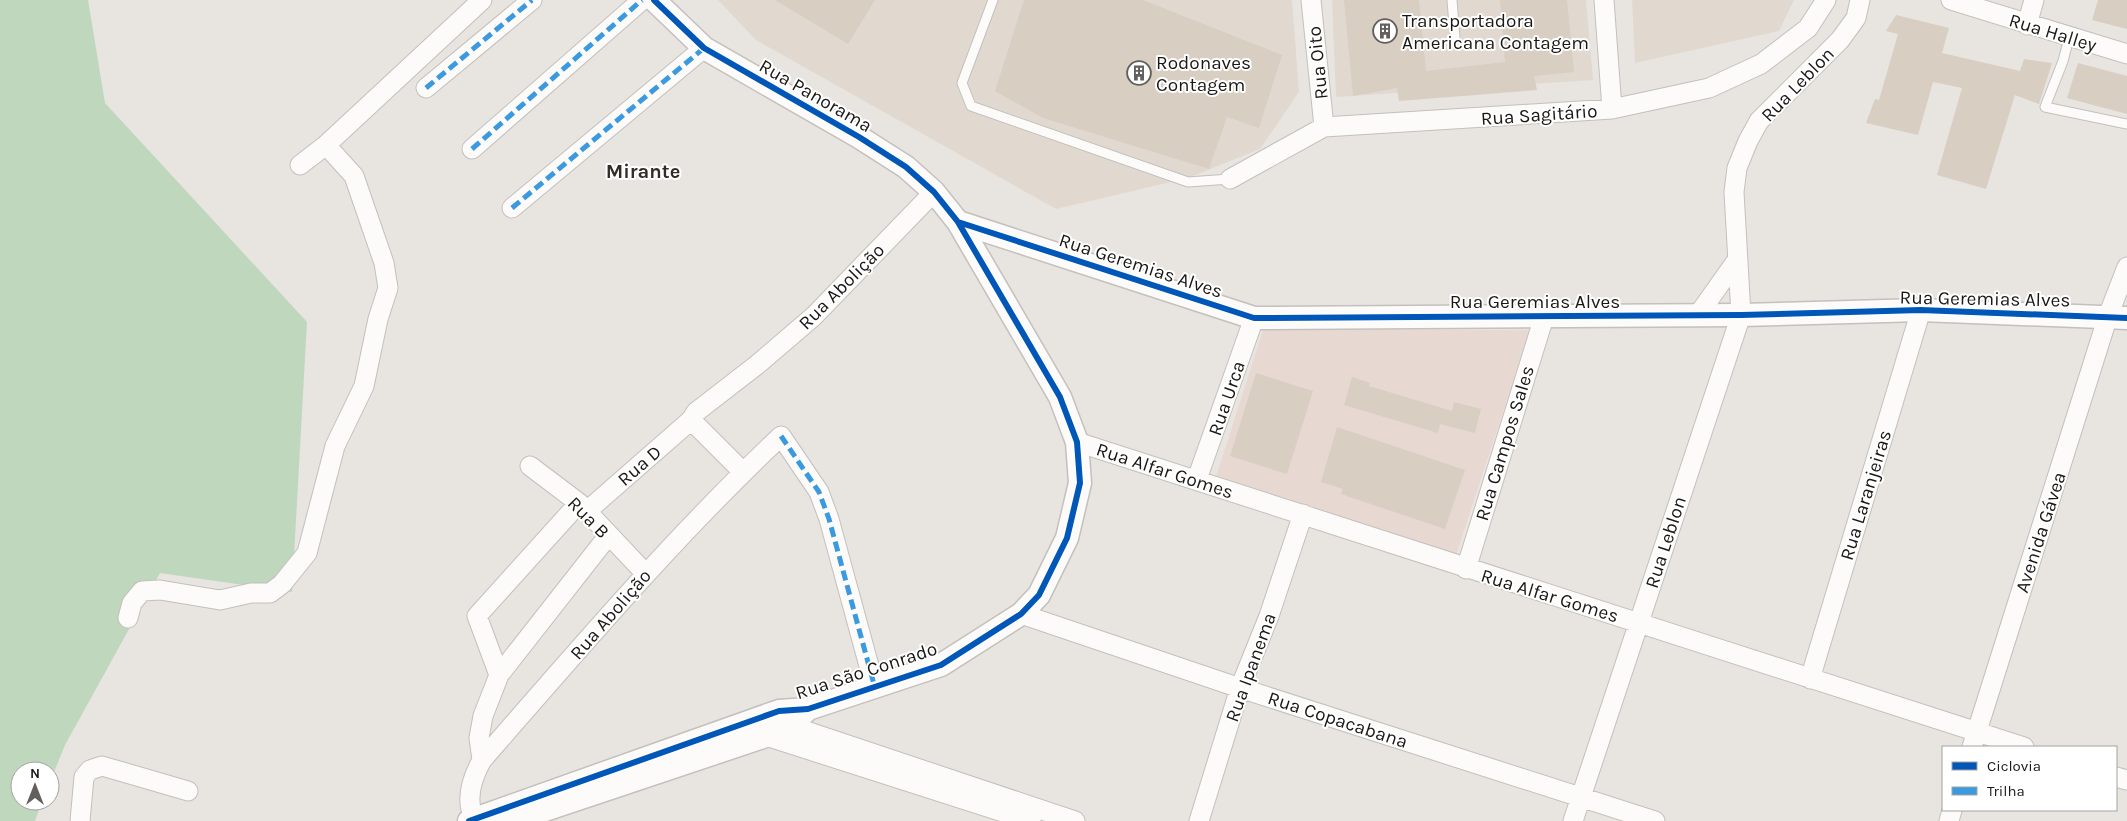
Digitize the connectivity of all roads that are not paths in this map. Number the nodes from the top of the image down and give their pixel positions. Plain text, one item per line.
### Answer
1 (482, 0) edge
2 (532, 0) edge
3 (642, 0) edge
4 (654, 0) edge
5 (993, 0) edge
6 (1311, 0) edge
7 (1452, 0) edge
8 (1604, 0) edge
9 (1826, 0) edge
10 (1860, 0) edge
11 (1951, 0) edge
12 (2034, 0) edge
13 (2027, 25) junction
14 (1455, 38) dead end
15 (2069, 38) junction
16 (704, 48) junction
17 (2127, 54) edge
18 (426, 88) dead end
19 (1612, 109) junction
20 (2127, 124) edge
21 (1324, 127) junction
22 (326, 145) junction
23 (472, 149) dead end
24 (300, 165) dead end
25 (1230, 179) joint
26 (934, 192) junction
27 (512, 208) dead end
28 (958, 222) junction
29 (1736, 260) junction
30 (2127, 266) edge
31 (1921, 310) junction
32 (1698, 315) junction
33 (1741, 315) junction
34 (1544, 317) junction
35 (2118, 317) edge
36 (1254, 318) junction
37 (694, 416) junction
38 (1077, 442) junction
39 (624, 460) dead end
40 (530, 466) dead end
41 (742, 472) junction
42 (1197, 479) junction
43 (583, 507) junction
44 (1303, 514) junction
45 (608, 536) junction
46 (1466, 569) junction
47 (645, 573) junction
48 (1022, 614) junction
49 (128, 618) dead end
50 (1638, 622) junction
51 (498, 675) junction
52 (1810, 680) junction
53 (875, 688) junction
54 (1240, 688) junction
55 (785, 718) junction
56 (761, 727) junction
57 (1974, 740) edge
58 (2017, 746) edge
59 (860, 758) junction
60 (482, 760) junction
61 (188, 791) dead end
62 (1580, 797) junction
63 (1028, 815) edge
64 (473, 820) edge
65 (80, 821) edge
66 (512, 821) edge
67 (1075, 821) edge
68 (1200, 821) edge
69 (1573, 821) edge
70 (1655, 821) edge

1 - 22 street
2 - 18 street
3 - 23 street
4 - 16 street, Rua Panorama
5 - 25 lane
6 - 21 street, Rua Oito
7 - 14 lane
8 - 19 street
9 - 19 street, Rua Sagitário
10 - 29 street, Rua Leblon
11 - 13 street, Rua Halley
12 - 13 street
13 - 15 street, Rua Halley
15 - 17 street, Rua Halley
15 - 20 lane
16 - 26 street, Rua Panorama
16 - 27 street
19 - 21 street, Rua Sagitário
21 - 25 street, Rua Sagitário
22 - 24 street
22 - 49 street
26 - 28 street, Rua Panorama
26 - 37 street, Rua Abolição
28 - 36 street, Rua Geremias Alves
28 - 38 street, Rua São Conrado
29 - 32 street
29 - 33 street, Rua Leblon
30 - 35 street, Avenida Gávea
31 - 33 street, Rua Geremias Alves
31 - 35 street, Rua Geremias Alves
31 - 52 street, Rua Laranjeiras
32 - 33 street, Rua Geremias Alves
32 - 34 street, Rua Geremias Alves
33 - 50 street, Rua Leblon
34 - 36 street, Rua Geremias Alves
34 - 46 street, Rua Campos Sales
35 - 57 street, Avenida Gávea
36 - 42 street, Rua Urca
37 - 39 street, Rua Abolição
37 - 41 street
37 - 43 street, Rua D
38 - 42 street, Rua Alfar Gomes
38 - 48 street, Rua São Conrado
40 - 43 street, Rua B
41 - 47 street, Rua Abolição
41 - 53 street, Rua Abolição
42 - 44 street, Rua Alfar Gomes
43 - 45 street, Rua B
43 - 51 street
44 - 46 street, Rua Alfar Gomes
44 - 54 street, Rua Ipanema
45 - 47 street, Rua B
45 - 51 street
46 - 50 street, Rua Alfar Gomes
47 - 60 street, Rua Abolição
48 - 53 street, Rua São Conrado
48 - 54 street, Rua Copacabana
50 - 52 street, Rua Alfar Gomes
50 - 62 street, Rua Leblon
51 - 60 street
52 - 57 street, Rua Alfar Gomes
53 - 55 street, Rua São Conrado
54 - 62 street, Rua Copacabana
54 - 68 street, Rua Ipanema
55 - 56 street, Rua São Conrado
55 - 59 street
56 - 59 street
56 - 64 street, Rua São Conrado
56 - 66 street, Rua São Conrado
57 - 58 street, Rua Alfar Gomes
59 - 63 street
60 - 64 street, Rua Abolição
61 - 65 street
62 - 69 street, Rua Leblon
62 - 70 street, Rua Copacabana
63 - 67 street

